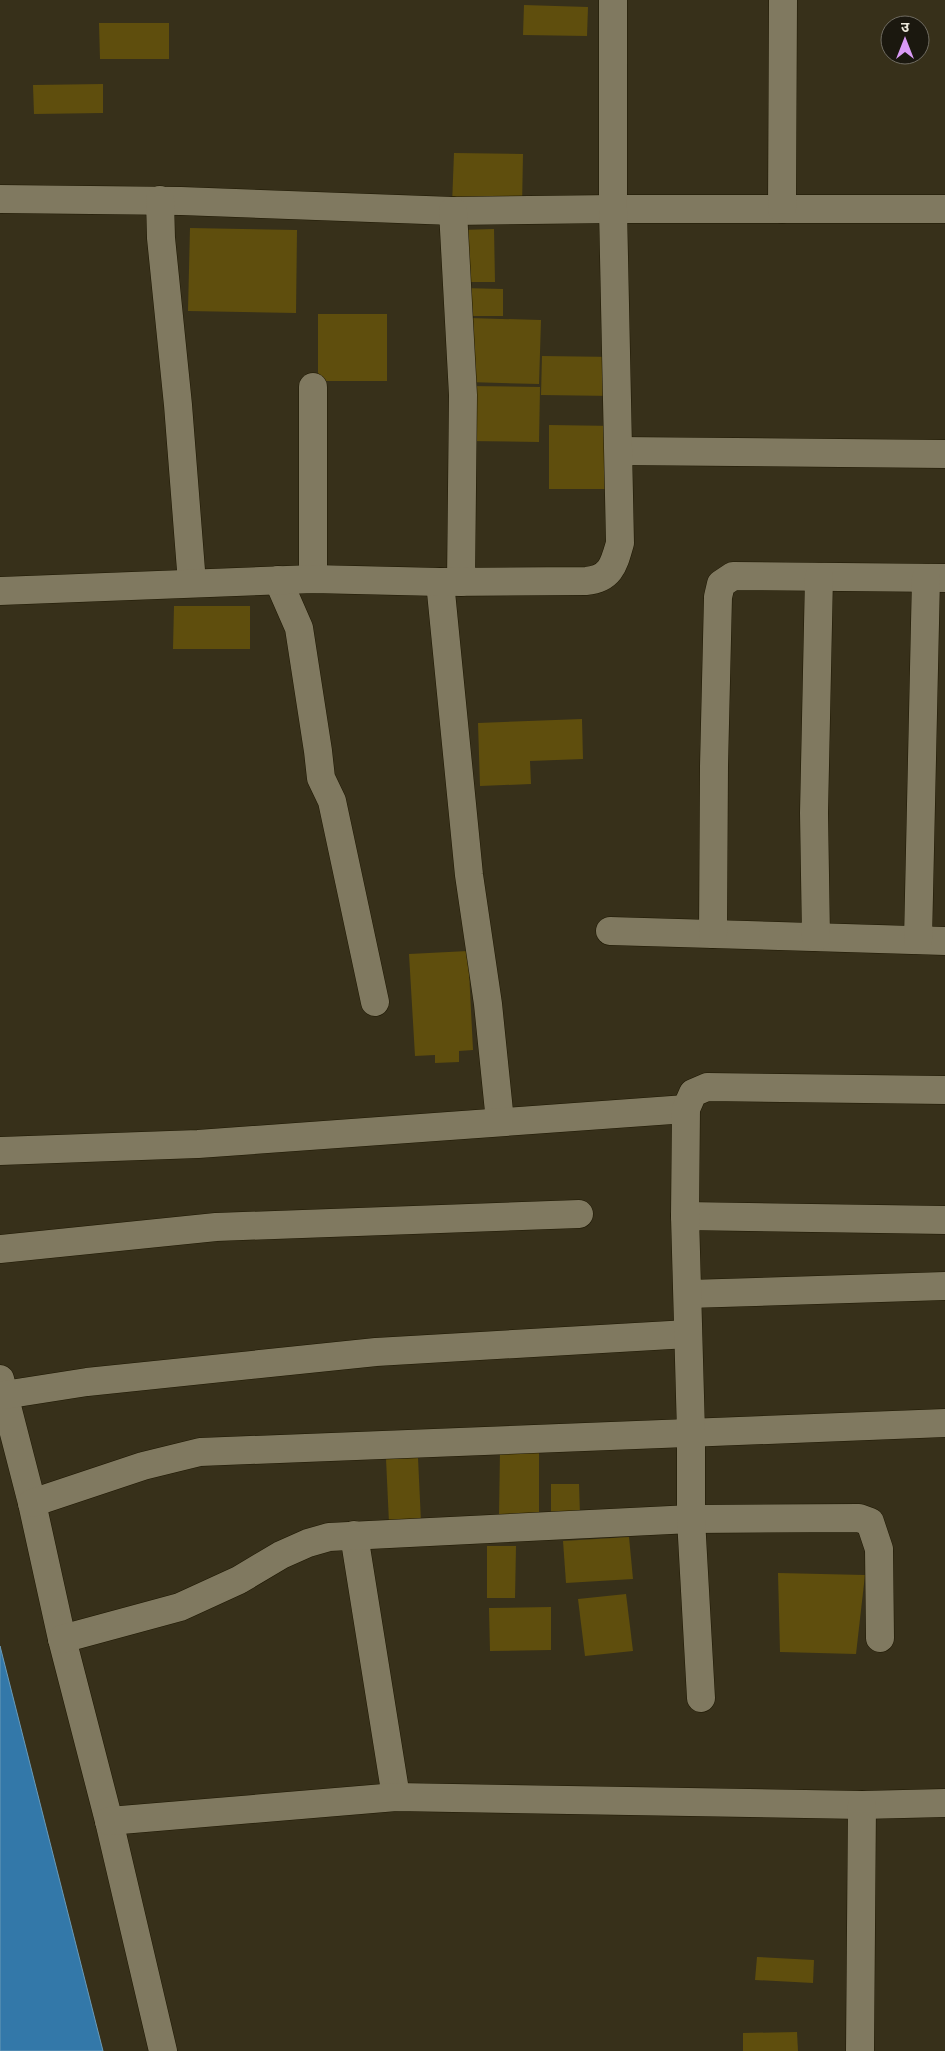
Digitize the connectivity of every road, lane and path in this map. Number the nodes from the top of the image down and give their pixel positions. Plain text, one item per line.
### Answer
1 (613, 0) edge
2 (784, 0) edge
3 (0, 199) edge
4 (160, 200) junction
5 (613, 209) junction
6 (782, 209) junction
7 (945, 209) edge
8 (453, 211) junction
9 (313, 388) dead end
10 (620, 451) junction
11 (945, 454) edge
12 (818, 577) junction
13 (936, 578) edge
14 (312, 579) junction
15 (278, 580) junction
16 (450, 582) junction
17 (192, 583) junction
18 (0, 591) edge
19 (610, 931) dead end
20 (713, 934) junction
21 (816, 936) junction
22 (918, 940) junction
23 (945, 941) edge
24 (375, 1002) dead end
25 (945, 1090) edge
26 (686, 1109) junction
27 (500, 1121) junction
28 (0, 1151) edge
29 (579, 1214) dead end
30 (685, 1216) junction
31 (945, 1220) edge
32 (0, 1249) edge
33 (945, 1286) edge
34 (688, 1294) junction
35 (688, 1334) junction
36 (2, 1387) edge
37 (945, 1423) edge
38 (691, 1432) junction
39 (32, 1504) junction
40 (691, 1519) junction
41 (354, 1535) junction
42 (880, 1638) dead end
43 (62, 1639) junction
44 (701, 1698) dead end
45 (396, 1797) junction
46 (945, 1802) edge
47 (862, 1805) junction
48 (109, 1821) junction
49 (163, 2051) edge
50 (860, 2051) edge

1 - 5 street
2 - 6 street
3 - 4 street
4 - 8 street
4 - 17 street
5 - 6 street
5 - 8 street
5 - 10 street
6 - 7 street
8 - 16 street
9 - 14 street
10 - 11 street
10 - 16 street
12 - 13 street
12 - 20 street
12 - 21 street
13 - 22 street
14 - 15 street
14 - 16 street
15 - 17 street
15 - 24 street
16 - 27 street
17 - 18 street
19 - 20 street
20 - 21 street
21 - 22 street
22 - 23 street
25 - 26 street
26 - 27 street
26 - 30 street
27 - 28 street
29 - 32 street
30 - 31 street
30 - 34 street
33 - 34 street
34 - 35 street
35 - 36 street
35 - 38 street
36 - 39 street
37 - 38 street
38 - 39 street
38 - 40 street
39 - 43 street
40 - 41 street
40 - 42 street
40 - 44 street
41 - 43 street
41 - 45 street
43 - 48 street
45 - 47 street
45 - 48 street
46 - 47 street
47 - 50 street
48 - 49 street

